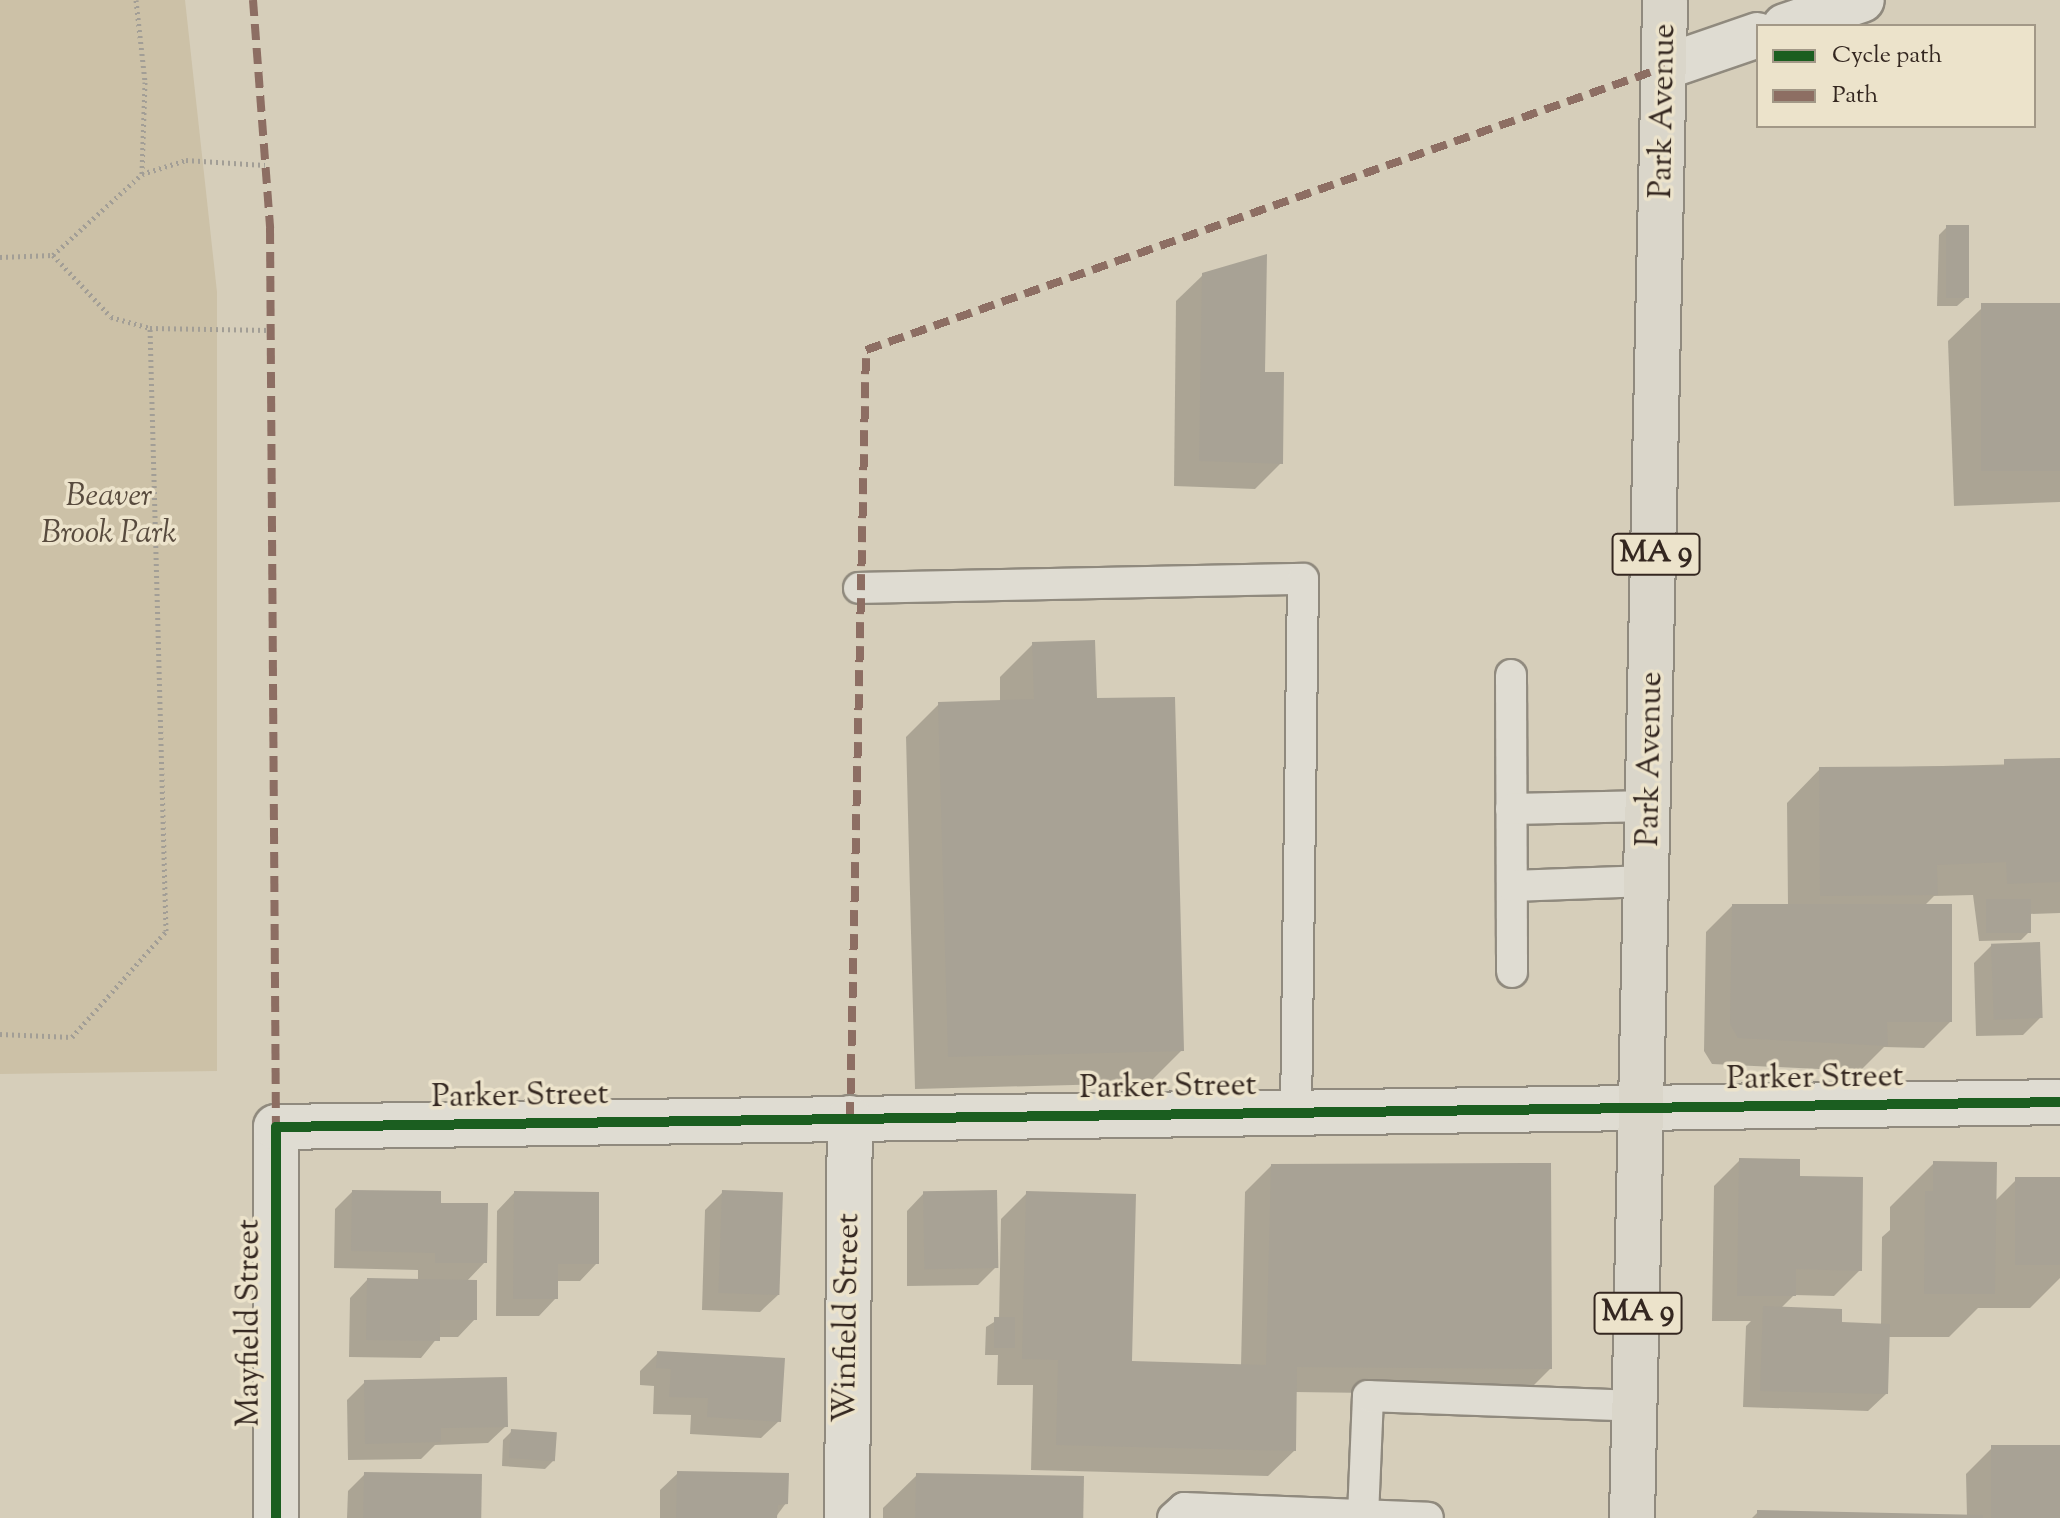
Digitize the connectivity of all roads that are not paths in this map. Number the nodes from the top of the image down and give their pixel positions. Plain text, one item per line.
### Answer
1 (1665, 0) edge
2 (1862, 0) edge
3 (1791, 24) edge
4 (1756, 36) edge
5 (1665, 67) junction
6 (859, 588) dead end
7 (1511, 675) dead end
8 (1650, 806) junction
9 (1511, 809) junction
10 (1648, 881) junction
11 (1512, 886) junction
12 (1512, 972) dead end
13 (2060, 1102) edge
14 (1642, 1107) junction
15 (1296, 1112) junction
16 (850, 1118) junction
17 (276, 1127) joint
18 (1636, 1406) junction
19 (1363, 1516) junction
20 (276, 1518) edge
21 (847, 1518) edge
22 (1173, 1518) edge
23 (1428, 1518) edge
24 (1632, 1518) edge

1 - 5 highway, Park Avenue / MA 9
2 - 3 street
4 - 5 street
5 - 8 highway, Park Avenue / MA 9
6 - 15 lane
7 - 9 lane
8 - 9 lane
8 - 10 highway, Park Avenue / MA 9
9 - 11 lane
10 - 11 lane
10 - 14 highway, Park Avenue / MA 9
11 - 12 lane
13 - 14 street, Parker Street
14 - 15 street, Parker Street
14 - 18 highway, Park Avenue / MA 9
15 - 16 street, Parker Street
16 - 17 street, Parker Street
16 - 21 street, Winfield Street
17 - 20 street, Mayfield Street
18 - 19 lane
18 - 24 highway, Park Avenue / MA 9
19 - 22 lane
19 - 23 lane

